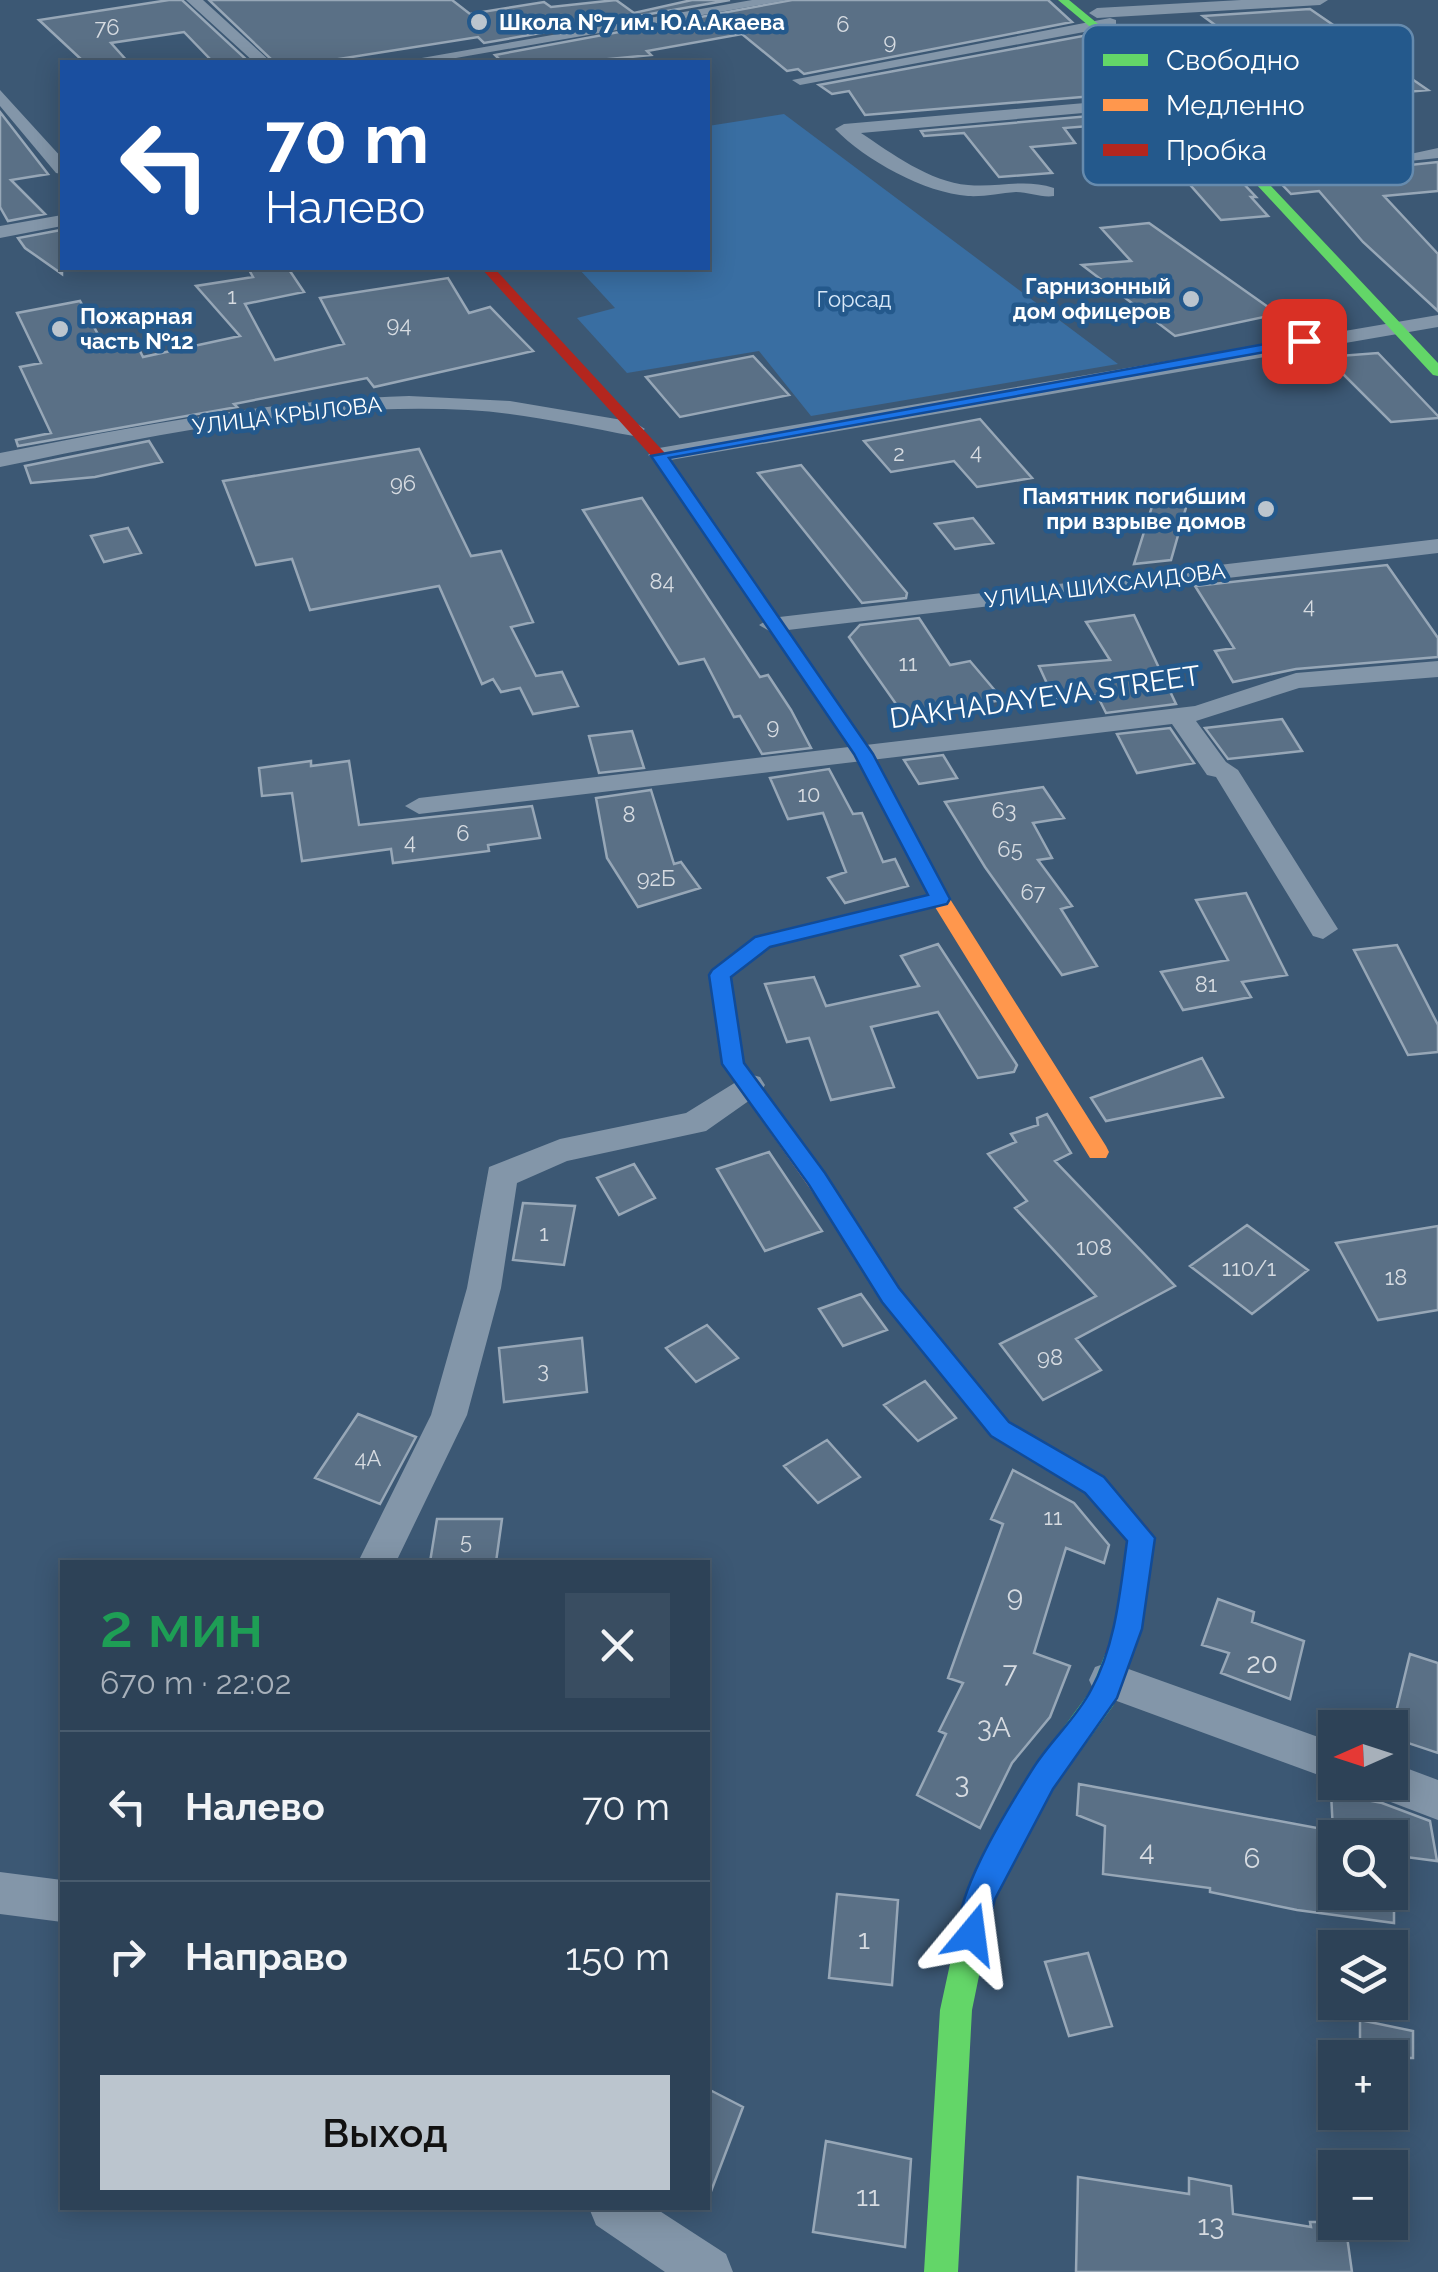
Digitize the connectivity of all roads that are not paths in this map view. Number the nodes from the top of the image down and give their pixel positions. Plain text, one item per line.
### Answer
1 (194, 0) edge
2 (642, 0) edge
3 (780, 0) edge
4 (1063, 0) edge
5 (1320, 0) edge
6 (1096, 15) edge
7 (674, 20) junction
8 (262, 60) edge
9 (420, 60) edge
10 (800, 80) dead end
11 (0, 95) edge
12 (1083, 109) edge
13 (1438, 154) edge
14 (1413, 156) edge
15 (60, 167) edge
16 (1272, 185) edge
17 (1048, 192) dead end
18 (60, 221) edge
19 (0, 232) edge
20 (489, 270) edge
21 (1438, 320) edge
22 (1402, 325) junction
23 (1438, 354) edge
24 (1438, 372) edge
25 (634, 429) junction
26 (659, 456) junction
27 (0, 460) edge
28 (1438, 546) edge
29 (772, 624) junction
30 (1438, 669) edge
31 (1179, 716) junction
32 (864, 754) junction
33 (419, 806) dead end
34 (940, 899) junction
35 (1323, 929) dead end
36 (749, 1085) junction
37 (1098, 1152) dead end
38 (378, 1560) edge
39 (1109, 1680) junction
40 (1318, 1756) edge
41 (1408, 1789) edge
42 (1438, 1800) edge
43 (0, 1894) edge
44 (60, 1901) edge
45 (617, 2210) edge
46 (708, 2272) edge
47 (941, 2272) edge

1 - 8 street
2 - 7 street
3 - 7 street
4 - 6 street
5 - 6 street
6 - 10 street
7 - 9 street
11 - 15 street
12 - 17 street
13 - 14 street
16 - 22 street
18 - 19 street
20 - 25 street
21 - 22 street
22 - 23 street
22 - 24 street
22 - 26 street
25 - 26 street
25 - 27 street, УЛИЦА КРЫЛОВА
26 - 29 street
28 - 29 street, УЛИЦА ШИХСАИДОВА
29 - 32 street
30 - 31 street, DAKHADAYEVA STREET
31 - 32 street, DAKHADAYEVA STREET
31 - 35 street
32 - 33 street, DAKHADAYEVA STREET
32 - 34 street
34 - 36 street
34 - 37 street
36 - 38 street
36 - 39 street
39 - 40 street
39 - 47 street
41 - 42 street
43 - 44 street
45 - 46 street

